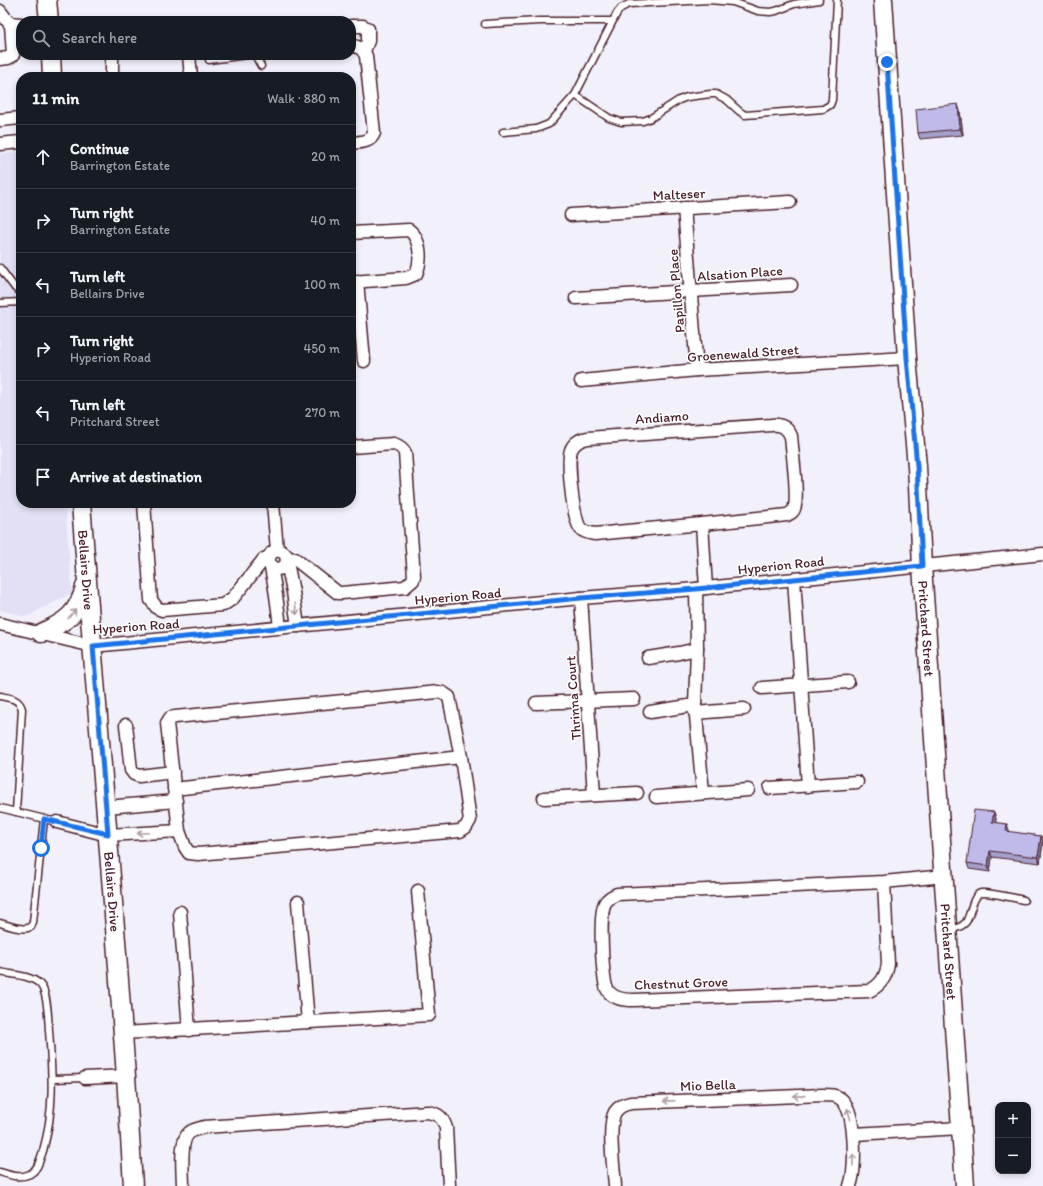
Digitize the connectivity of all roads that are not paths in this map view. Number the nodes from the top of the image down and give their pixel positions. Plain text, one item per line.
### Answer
1 (47, 0) edge
2 (819, 0) edge
3 (837, 0) edge
4 (883, 0) edge
5 (0, 11) edge
6 (49, 16) edge
7 (612, 21) junction
8 (16, 24) edge
9 (486, 24) dead end
10 (356, 26) edge
11 (356, 47) edge
12 (364, 51) junction
13 (0, 59) edge
14 (51, 60) edge
15 (112, 60) edge
16 (189, 60) edge
17 (258, 60) edge
18 (261, 66) dead end
19 (52, 72) edge
20 (112, 72) edge
21 (191, 72) edge
22 (575, 95) junction
23 (16, 118) edge
24 (0, 120) edge
25 (503, 132) dead end
26 (16, 142) edge
27 (356, 143) edge
28 (0, 144) edge
29 (790, 202) dead end
30 (684, 208) junction
31 (571, 215) dead end
32 (356, 233) edge
33 (0, 268) edge
34 (356, 281) edge
35 (792, 285) dead end
36 (16, 289) edge
37 (691, 292) junction
38 (356, 297) edge
39 (576, 298) dead end
40 (0, 302) edge
41 (16, 302) edge
42 (907, 358) junction
43 (364, 361) dead end
44 (697, 370) junction
45 (581, 381) dead end
46 (356, 447) edge
47 (81, 508) edge
48 (144, 508) edge
49 (273, 508) edge
50 (702, 524) junction
51 (1043, 554) edge
52 (273, 558) junction
53 (287, 560) junction
54 (922, 566) junction
55 (794, 578) junction
56 (87, 580) junction
57 (701, 588) junction
58 (581, 598) junction
59 (0, 624) edge
60 (298, 626) junction
61 (280, 628) junction
62 (42, 633) junction
63 (93, 646) junction
64 (697, 649) junction
65 (648, 658) dead end
66 (848, 682) dead end
67 (802, 686) junction
68 (762, 688) dead end
69 (0, 696) edge
70 (634, 699) dead end
71 (588, 700) junction
72 (536, 703) dead end
73 (695, 709) junction
74 (744, 709) dead end
75 (650, 712) dead end
76 (126, 725) dead end
77 (460, 757) junction
78 (173, 772) junction
79 (857, 782) dead end
80 (808, 786) junction
81 (174, 788) junction
82 (770, 788) dead end
83 (748, 790) dead end
84 (637, 793) dead end
85 (703, 793) junction
86 (594, 795) junction
87 (656, 797) dead end
88 (544, 798) dead end
89 (176, 801) junction
90 (106, 807) junction
91 (0, 808) edge
92 (16, 812) junction
93 (44, 819) junction
94 (57, 822) joint
95 (179, 831) junction
96 (108, 834) junction
97 (944, 876) junction
98 (884, 882) junction
99 (418, 891) dead end
100 (1024, 900) dead end
101 (298, 902) dead end
102 (180, 912) dead end
103 (0, 923) edge
104 (948, 930) junction
105 (0, 972) edge
106 (308, 1022) junction
107 (189, 1030) junction
108 (123, 1033) junction
109 (126, 1076) junction
110 (85, 1078) joint
111 (53, 1079) junction
112 (960, 1128) junction
113 (854, 1134) junction
114 (0, 1172) edge
115 (133, 1186) edge
116 (183, 1186) edge
117 (449, 1186) edge
118 (615, 1186) edge
119 (850, 1186) edge
120 (965, 1186) edge

1 - 6 street
2 - 7 lane
3 - 22 lane
4 - 42 street, Pritchard Street
5 - 8 street
7 - 9 lane
7 - 22 lane
8 - 13 street
10 - 12 street
11 - 12 street
12 - 27 street
14 - 19 street
15 - 20 street
16 - 21 street
17 - 18 lane
22 - 25 lane
23 - 24 street
26 - 28 street
29 - 30 street, Malteser
30 - 31 street, Malteser
30 - 37 street, Papillon Place
32 - 34 street
33 - 36 lane
35 - 37 street, Alsation Place
37 - 39 street, Alsation Place
37 - 44 street, Papillon Place
38 - 43 street
40 - 41 lane
42 - 44 street, Groenewald Street
42 - 54 street, Pritchard Street
44 - 45 street, Groenewald Street
46 - 53 street
47 - 56 street, Bellairs Drive
48 - 52 street
49 - 52 street
50 - 50 street, Andiamo
50 - 57 street
51 - 54 street, Hyperion Road
52 - 53 street
52 - 53 street
52 - 61 street
53 -> 60 street
54 - 55 street, Hyperion Road
54 - 97 street, Pritchard Street
55 - 57 street, Hyperion Road
55 - 67 street
62 -> 56 street
56 - 63 street, Bellairs Drive
57 - 58 street, Hyperion Road
57 - 64 street
58 - 60 street, Hyperion Road
58 - 71 street, Thrinna Court
59 - 62 street, Hyperion Road
60 - 61 street, Hyperion Road
61 - 63 street, Hyperion Road
62 - 63 street, Hyperion Road
63 - 90 street, Bellairs Drive
64 - 65 street
64 - 73 street
66 - 67 street
67 - 68 street
67 - 80 street
69 - 92 lane
70 - 71 street
71 - 72 street
71 - 86 street, Thrinna Court
73 - 74 street
73 - 75 street
73 - 85 street
76 - 78 street
77 - 78 street
77 - 81 street
77 - 95 street
78 - 81 street
79 - 80 street
80 - 82 street
81 - 89 street
83 - 85 street
84 - 86 street
85 - 87 street
86 - 88 street
89 - 90 street
89 - 95 street
90 - 96 street, Bellairs Drive
91 - 92 lane
92 - 93 lane
93 - 94 lane
93 - 103 lane
94 - 96 street
95 -> 96 street
96 - 108 street, Bellairs Drive
97 - 98 street, Chestnut Grove
97 - 104 street, Pritchard Street
98 - 98 street, Chestnut Grove
99 - 106 street
100 - 104 lane
101 - 106 street
102 - 107 street
104 - 112 street, Pritchard Street
105 - 111 lane
106 - 107 street
107 - 108 street
108 - 109 street, Bellairs Drive
109 - 110 street
109 - 115 street, Bellairs Drive
110 - 111 lane
111 - 114 lane
112 - 113 street
112 - 120 street, Pritchard Street
113 -> 118 street, Mio Bella
119 -> 113 street, Mio Bella
116 - 117 street

